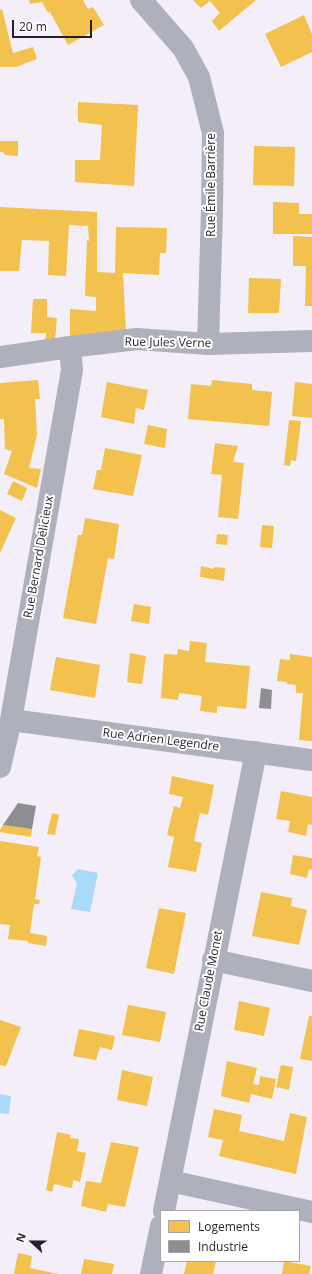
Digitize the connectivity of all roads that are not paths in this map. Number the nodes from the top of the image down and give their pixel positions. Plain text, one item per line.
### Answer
1 (141, 0) edge
2 (312, 341) edge
3 (208, 344) junction
4 (70, 347) junction
5 (0, 357) edge
6 (11, 720) junction
7 (256, 752) junction
8 (312, 760) edge
9 (0, 767) edge
10 (213, 960) junction
11 (312, 981) edge
12 (170, 1182) junction
13 (164, 1210) edge
14 (312, 1212) edge
15 (160, 1231) edge
16 (151, 1274) edge

1 - 3 street, Rue Émile Barrière
2 - 3 street, Rue Jules Verne
3 - 4 street, Rue Jules Verne
4 - 5 street, Rue Jules Verne
4 - 6 street, Rue Bernard Délicieux
6 - 7 street, Rue Adrien Legendre
6 - 9 street, Rue Bernard Délicieux
7 - 8 street, Rue Adrien Legendre
7 - 10 street, Rue Claude Monet
10 - 11 street
10 - 12 street, Rue Claude Monet
12 - 13 street, Rue Claude Monet
12 - 14 street
15 - 16 street

